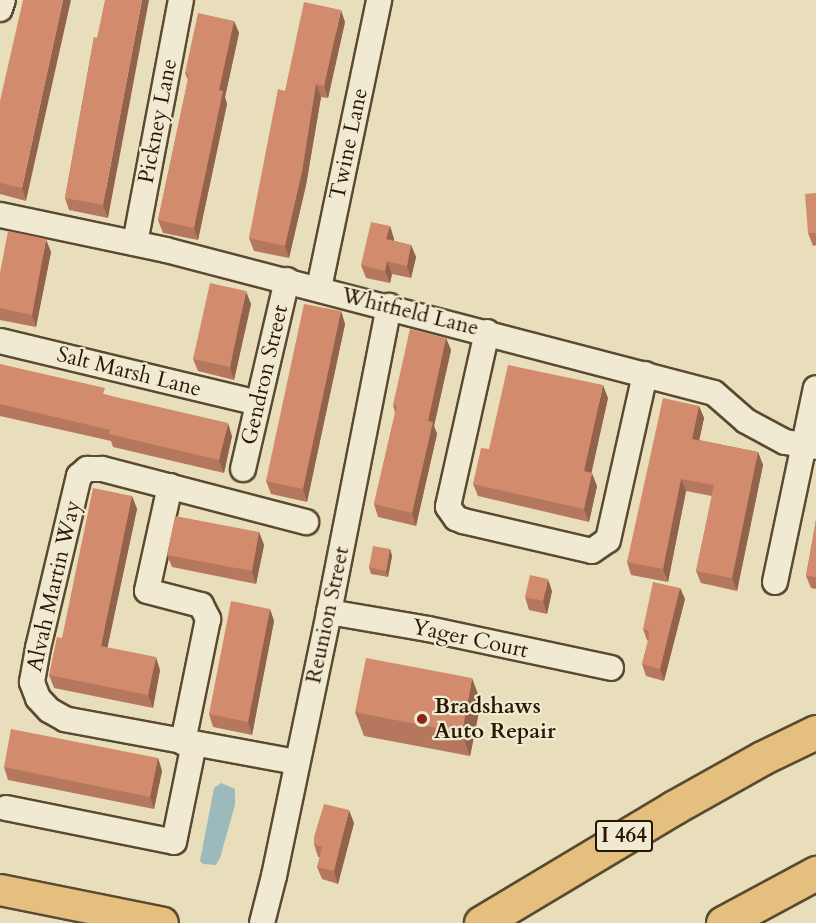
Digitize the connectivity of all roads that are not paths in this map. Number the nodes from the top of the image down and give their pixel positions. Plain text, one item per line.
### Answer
1 (3, 0) edge
2 (182, 0) edge
3 (379, 0) edge
4 (0, 9) edge
5 (0, 214) edge
6 (135, 243) junction
7 (287, 280) junction
8 (319, 288) junction
9 (389, 306) junction
10 (487, 332) junction
11 (0, 341) edge
12 (645, 374) junction
13 (816, 388) edge
14 (258, 403) junction
15 (810, 446) edge
16 (243, 469) dead end
17 (170, 486) junction
18 (306, 522) dead end
19 (775, 582) dead end
20 (329, 612) junction
21 (611, 668) dead end
22 (816, 732) edge
23 (188, 743) junction
24 (296, 762) junction
25 (6, 808) dead end
26 (816, 873) edge
27 (0, 890) edge
28 (485, 920) edge
29 (163, 923) edge
30 (262, 923) edge
31 (723, 923) edge

1 - 4 street
2 - 6 street, Pickney Lane
3 - 8 street, Twine Lane
5 - 6 street, Whitfield Lane
6 - 7 street, Whitfield Lane
7 - 8 street, Whitfield Lane
7 - 14 street, Gendron Street
8 - 9 street, Whitfield Lane
9 - 10 street, Whitfield Lane
9 - 20 street, Reunion Street
10 - 12 street, Whitfield Lane
10 - 12 street
11 - 14 street, Salt Marsh Lane
12 - 15 street, Whitfield Lane
13 - 15 street
14 - 16 street, Gendron Street
15 - 19 street
17 - 18 street, Alvah Martin Way
17 - 23 street
17 - 23 street, Alvah Martin Way
20 - 21 street, Yager Court
20 - 24 street, Reunion Street
22 - 28 highway, I 464
23 - 24 street, Alvah Martin Way
23 - 25 street
24 - 30 street, Reunion Street
26 - 31 highway
27 - 29 main road

